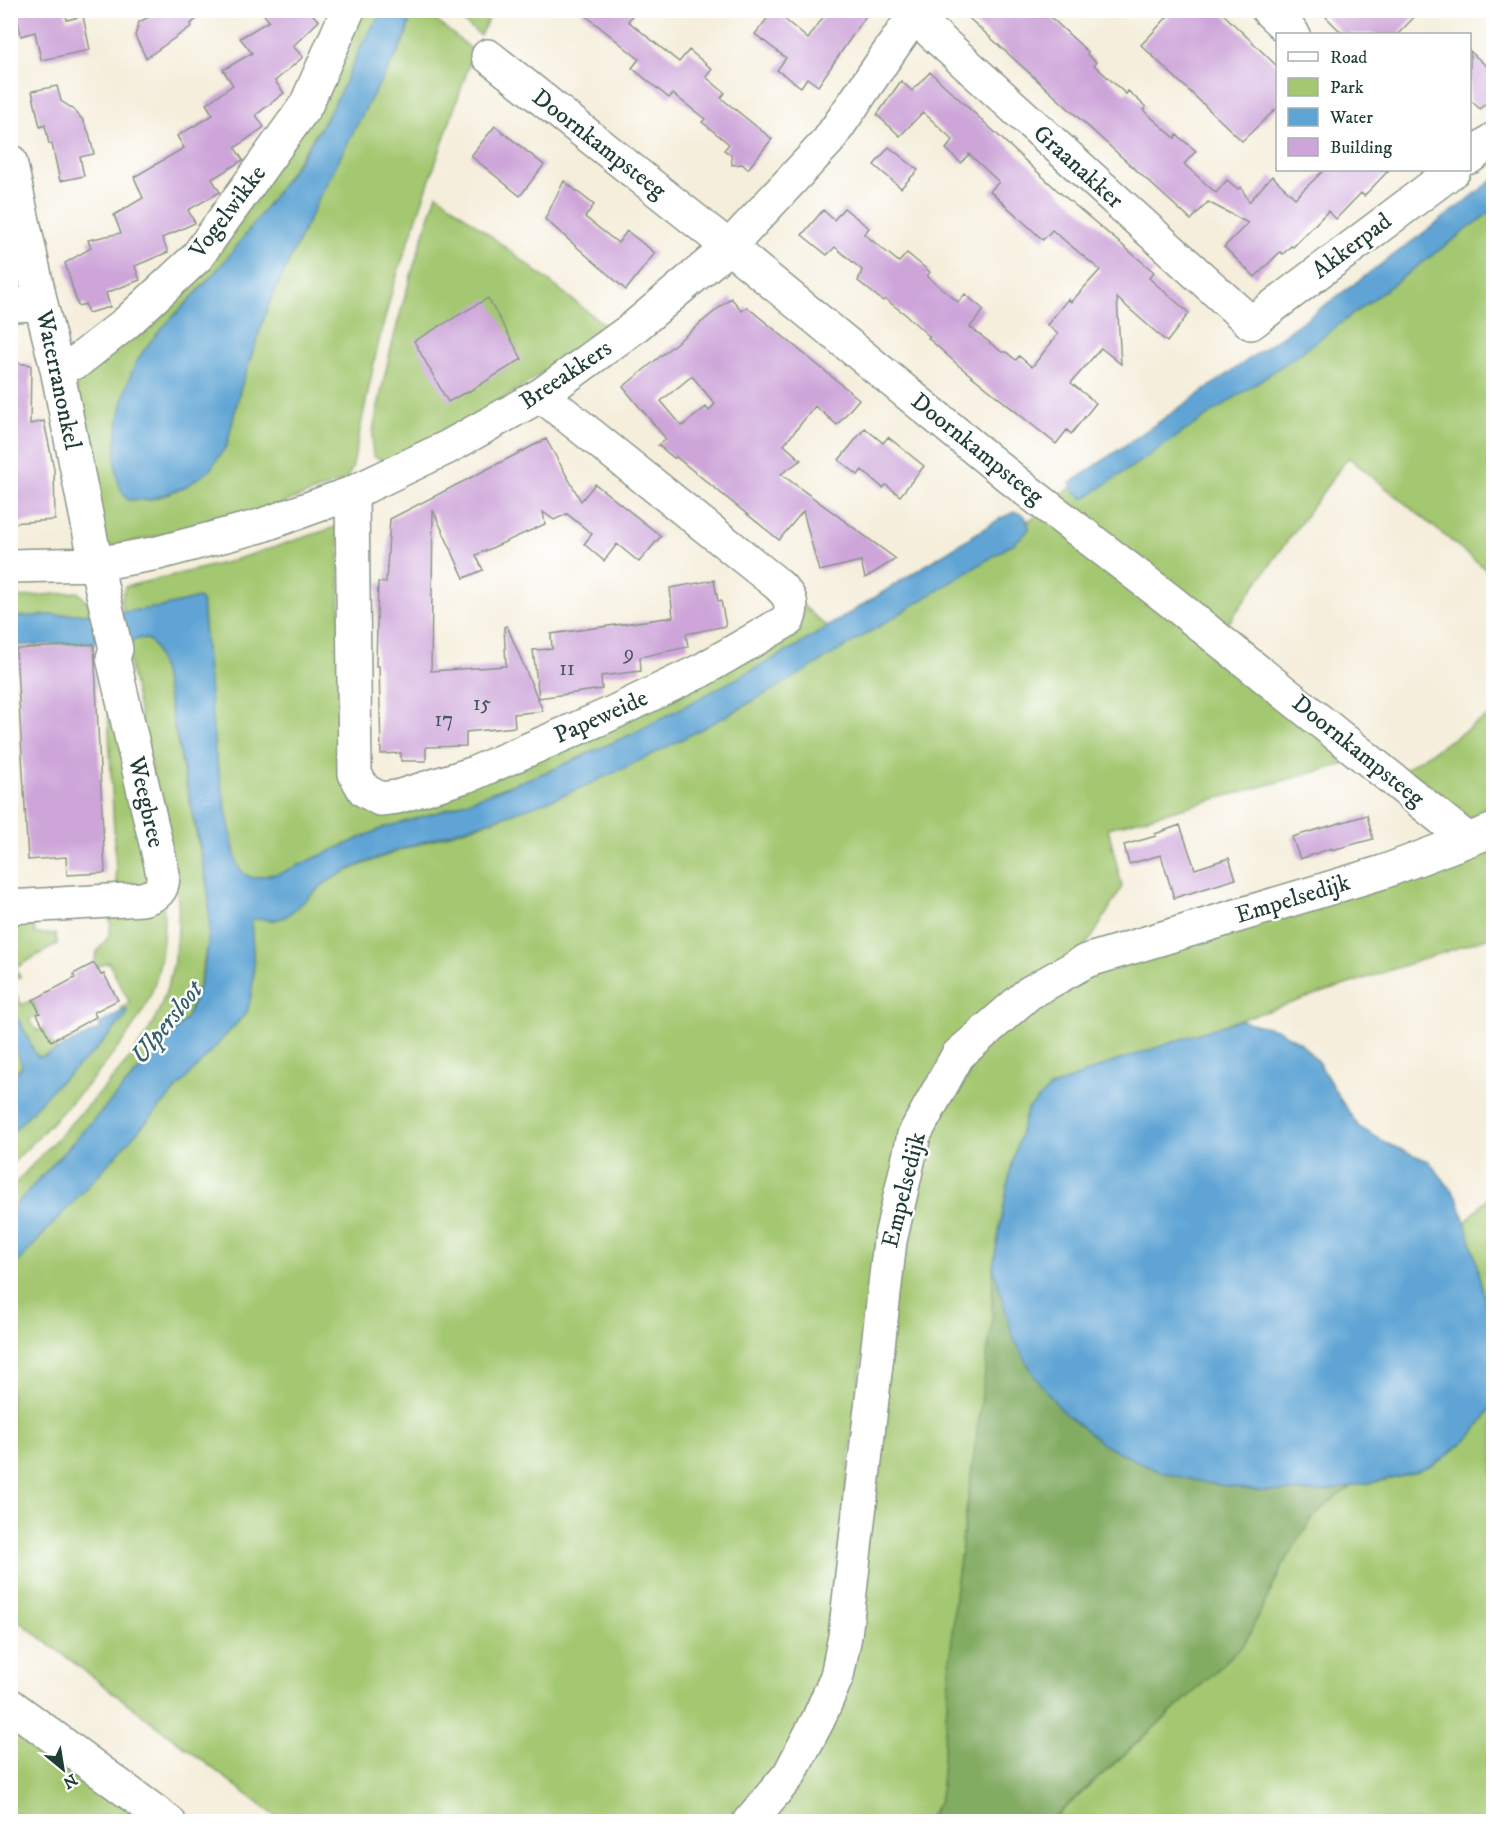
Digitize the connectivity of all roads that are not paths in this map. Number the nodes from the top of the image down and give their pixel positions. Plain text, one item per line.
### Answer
1 (348, 10) edge
2 (1268, 10) edge
3 (913, 13) edge
4 (1292, 33) edge
5 (488, 56) dead end
6 (1494, 139) edge
7 (1471, 156) edge
8 (10, 161) edge
9 (1443, 172) edge
10 (729, 247) junction
11 (26, 305) edge
12 (1251, 323) joint
13 (57, 369) junction
14 (541, 395) junction
15 (352, 493) junction
16 (96, 564) junction
17 (10, 566) edge
18 (1480, 834) edge
19 (10, 907) edge
20 (10, 1705) edge
21 (169, 1821) edge
22 (749, 1821) edge

1 - 13 street, Vogelwikke
2 - 4 street
3 - 10 street, Breeakkers
3 - 12 street, Graanakker
5 - 10 street, Doornkampsteeg
6 - 7 street
8 - 11 street, Waterranonkel
9 - 12 street, Akkerpad
10 - 14 street, Breeakkers
10 - 18 street, Doornkampsteeg
11 - 13 street, Waterranonkel
13 - 16 street, Waterranonkel
14 - 15 street, Breeakkers
14 - 15 street, Papeweide
15 - 16 street, Breeakkers
16 - 17 street, Breeakkers
16 - 19 street, Weegbree
18 - 22 street, Empelsedijk
20 - 21 street

